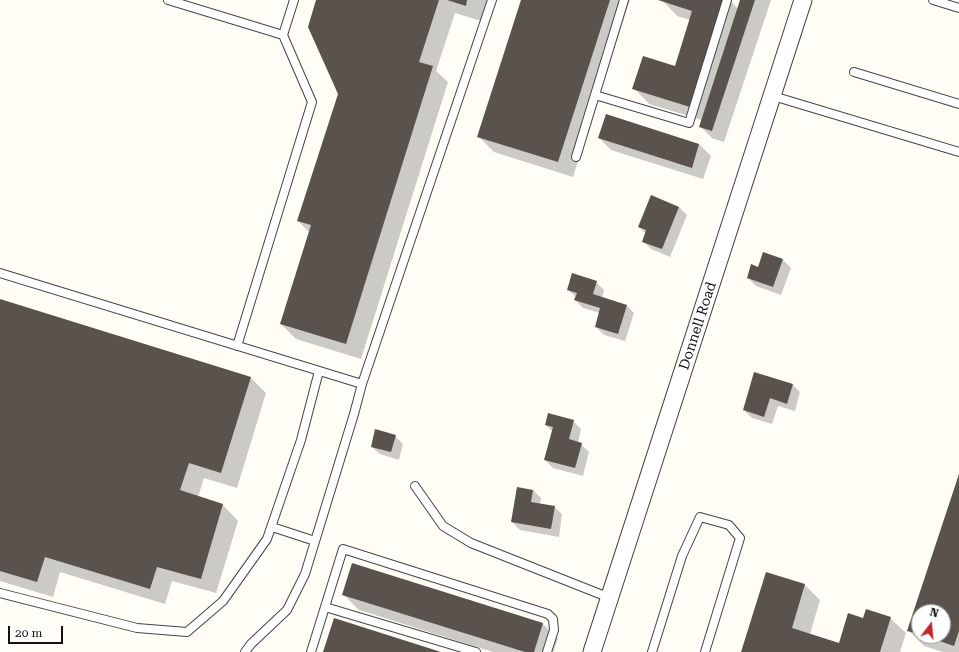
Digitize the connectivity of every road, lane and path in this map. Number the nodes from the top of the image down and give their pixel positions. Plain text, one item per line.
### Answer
1 (168, 0) edge
2 (294, 0) edge
3 (492, 0) edge
4 (624, 0) edge
5 (727, 0) edge
6 (803, 0) edge
7 (933, 0) edge
8 (959, 8) edge
9 (283, 35) junction
10 (854, 72) dead end
11 (595, 95) junction
12 (773, 96) junction
13 (959, 104) edge
14 (959, 152) edge
15 (576, 157) dead end
16 (0, 273) edge
17 (237, 346) junction
18 (319, 371) junction
19 (362, 384) junction
20 (415, 486) dead end
21 (272, 527) junction
22 (315, 541) junction
23 (0, 593) edge
24 (610, 598) junction
25 (325, 607) junction
26 (245, 652) edge
27 (310, 652) edge
28 (476, 652) edge
29 (547, 652) edge
30 (592, 652) edge
31 (652, 652) edge
32 (706, 652) edge

1 - 9 lane
2 - 9 lane
3 - 19 lane
4 - 11 lane
5 - 11 lane
6 - 12 street, Donnell Road
7 - 8 lane
9 - 17 lane
10 - 13 lane
11 - 15 lane
12 - 14 lane
12 - 24 street, Donnell Road
16 - 17 lane
17 - 18 lane
18 - 19 lane
18 - 21 lane
19 - 22 lane
20 - 24 lane
21 - 22 lane
21 - 23 lane
22 - 26 lane
24 - 30 street, Donnell Road
25 - 27 lane
25 - 28 lane
25 - 29 lane
31 - 32 lane

